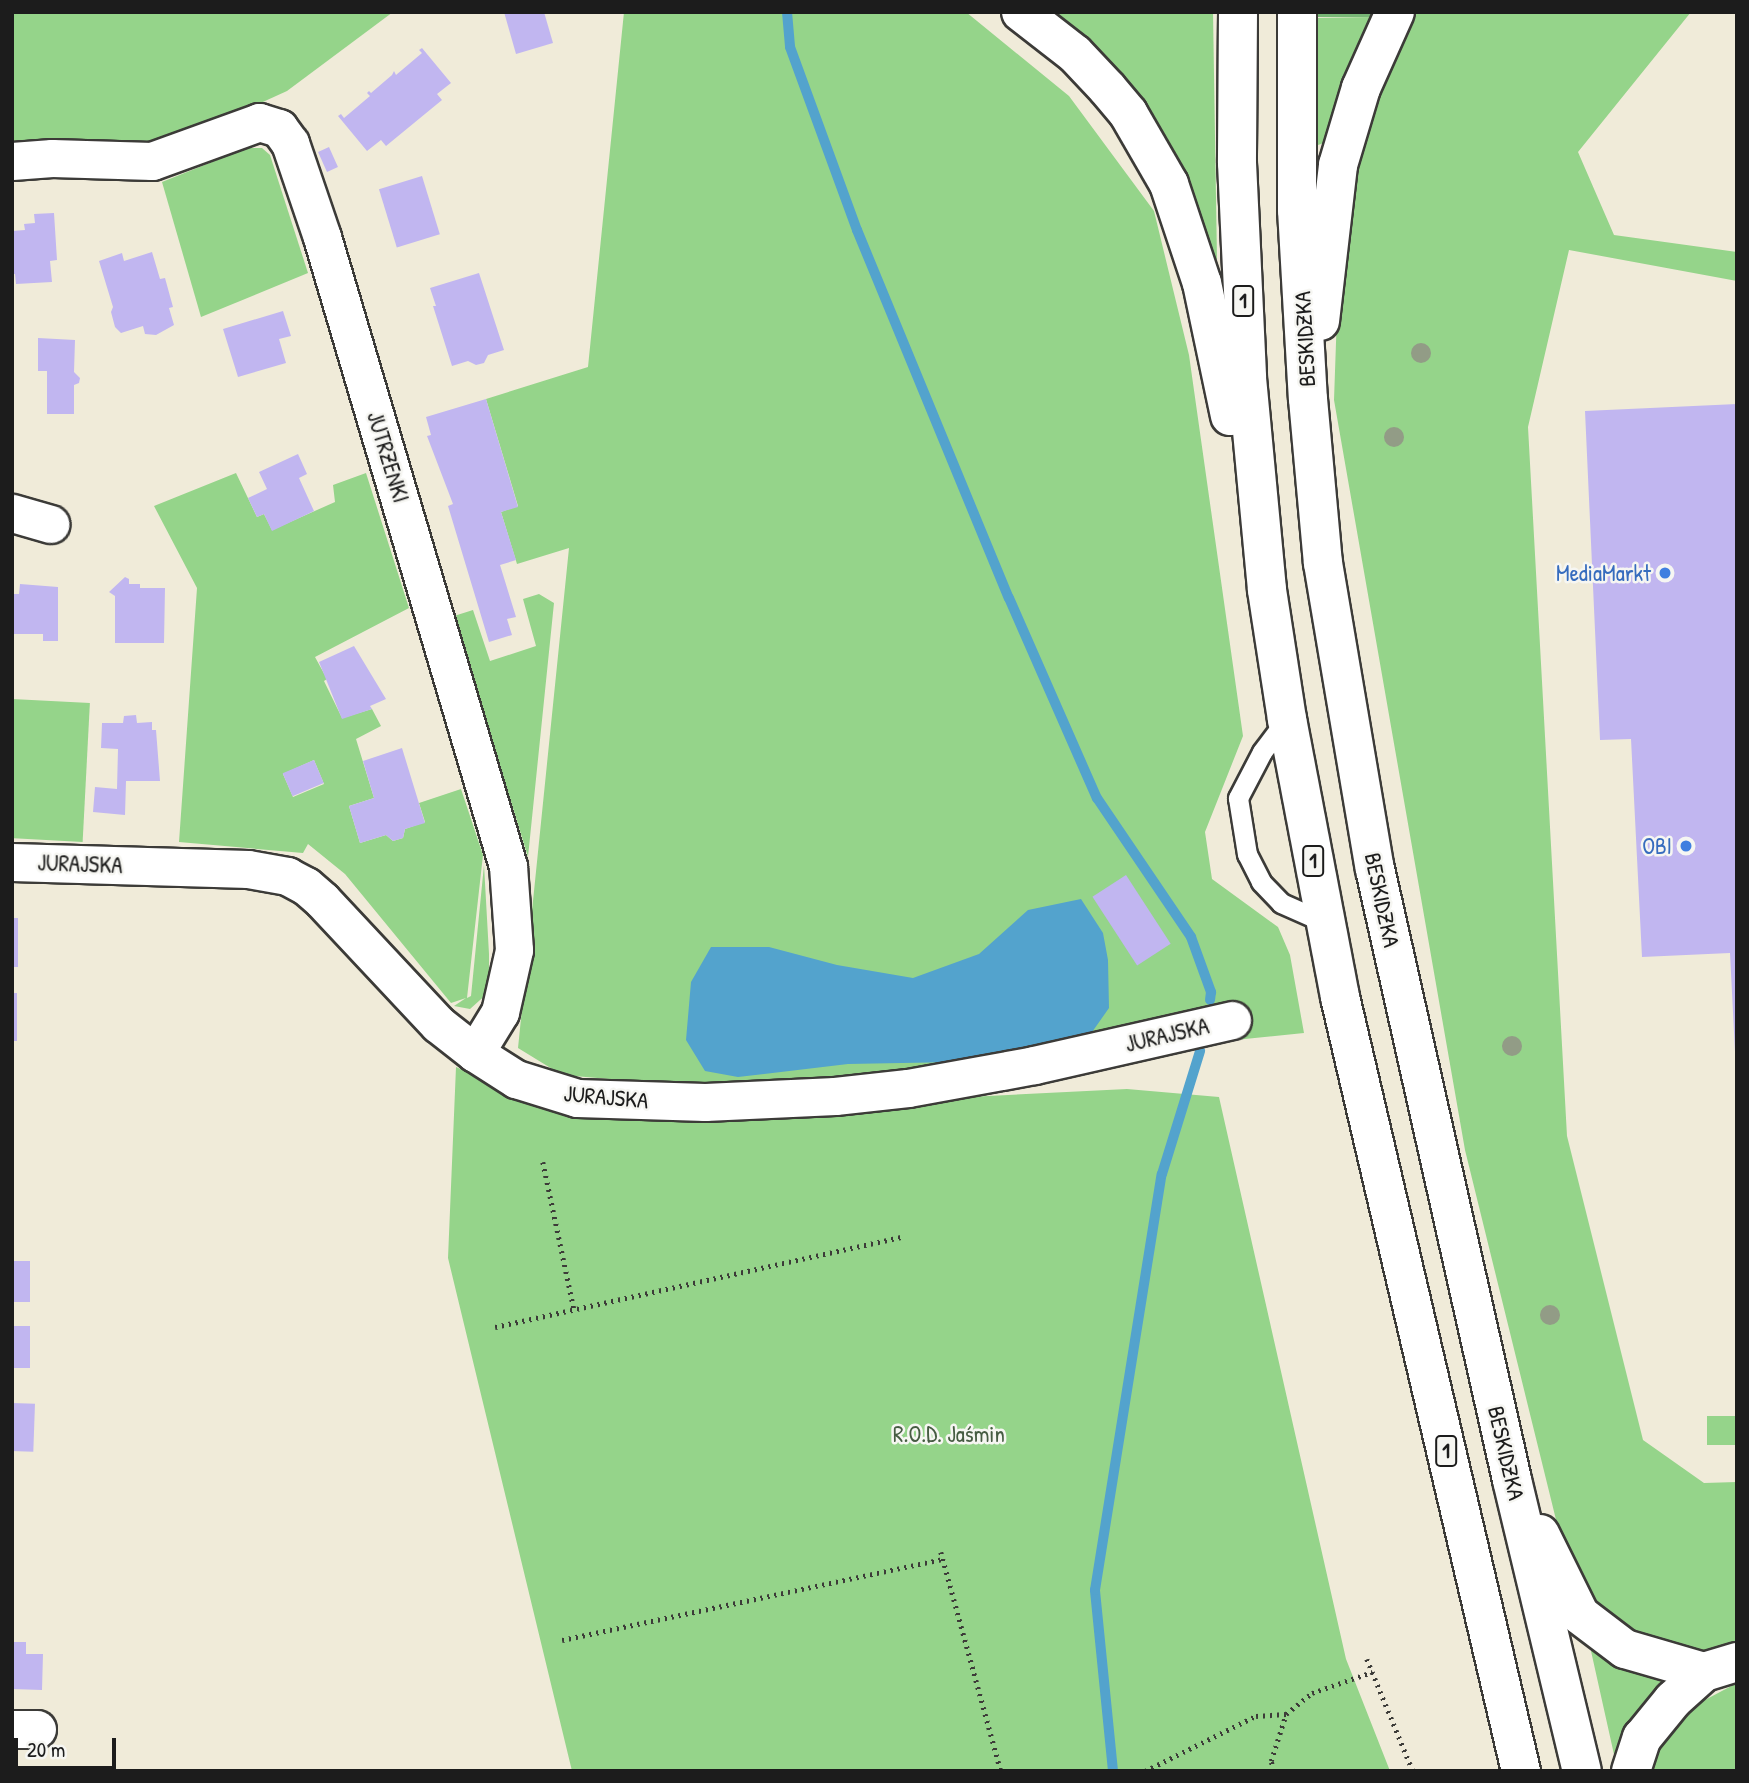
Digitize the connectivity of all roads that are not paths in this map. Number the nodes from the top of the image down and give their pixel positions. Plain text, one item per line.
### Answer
1 (1021, 12) edge
2 (1237, 12) edge
3 (1297, 12) edge
4 (1395, 12) edge
5 (12, 161) edge
6 (1308, 399) junction
7 (12, 513) edge
8 (50, 524) dead end
9 (1267, 590) junction
10 (1287, 719) junction
11 (12, 862) edge
12 (1324, 922) junction
13 (1232, 1020) dead end
14 (475, 1053) junction
15 (1512, 1480) junction
16 (1720, 1667) edge
17 (1521, 1771) edge
18 (1582, 1771) edge
19 (1631, 1771) edge

1 - 9 main road
2 - 9 main road, 1
3 - 6 main road, BESKIDZKA
4 - 6 main road
5 - 14 street, JUTRZENKI
6 - 15 main road, BESKIDZKA
7 - 8 street
9 - 10 main road, 1
10 - 12 main road, 1
10 - 12 lane
11 - 14 street, JURAJSKA
12 - 17 main road, 1
13 - 14 street, JURAJSKA
15 - 16 main road
15 - 18 main road, BESKIDZKA
16 - 19 main road

